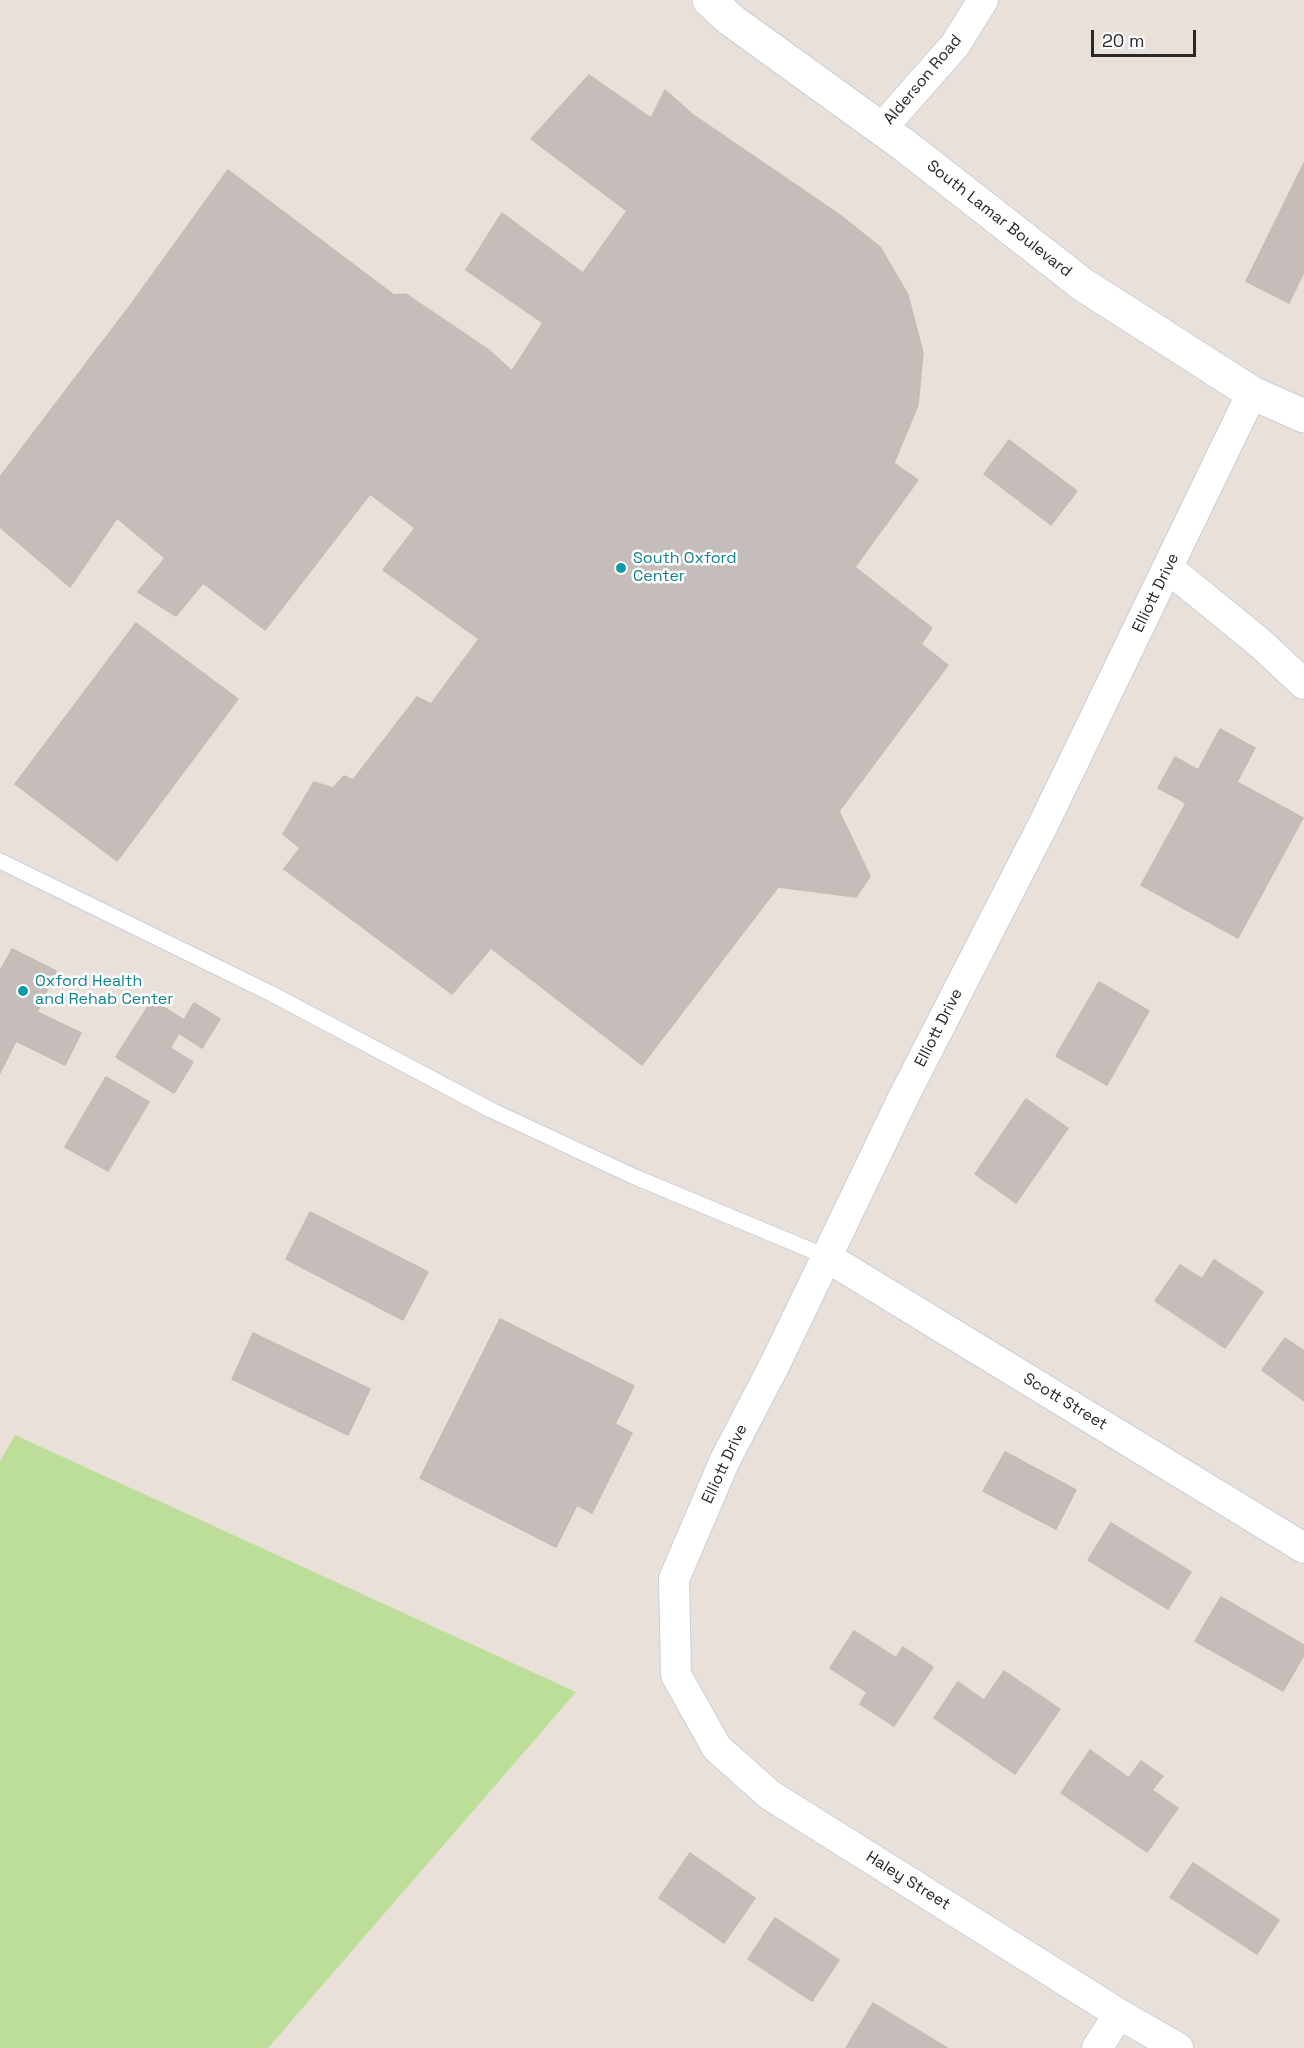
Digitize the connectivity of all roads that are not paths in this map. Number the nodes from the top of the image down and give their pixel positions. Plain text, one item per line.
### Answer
1 (709, 0) edge
2 (983, 0) edge
3 (881, 129) junction
4 (1252, 393) junction
5 (1304, 416) edge
6 (1168, 568) junction
7 (1304, 684) edge
8 (0, 861) edge
9 (825, 1256) junction
10 (1304, 1548) edge
11 (676, 1675) joint
12 (1119, 2014) junction
13 (1097, 2048) edge
14 (1178, 2048) edge

1 - 3 street, South Lamar Boulevard
2 - 3 street, Alderson Road
3 - 4 street, South Lamar Boulevard
4 - 5 street, South Lamar Boulevard
4 - 6 street, Elliott Drive
6 - 7 street
6 - 9 street, Elliott Drive
8 - 9 lane
9 - 10 street, Scott Street
9 - 11 street, Elliott Drive
11 - 12 street, Haley Street
12 - 13 street
12 - 14 street, Haley Street

